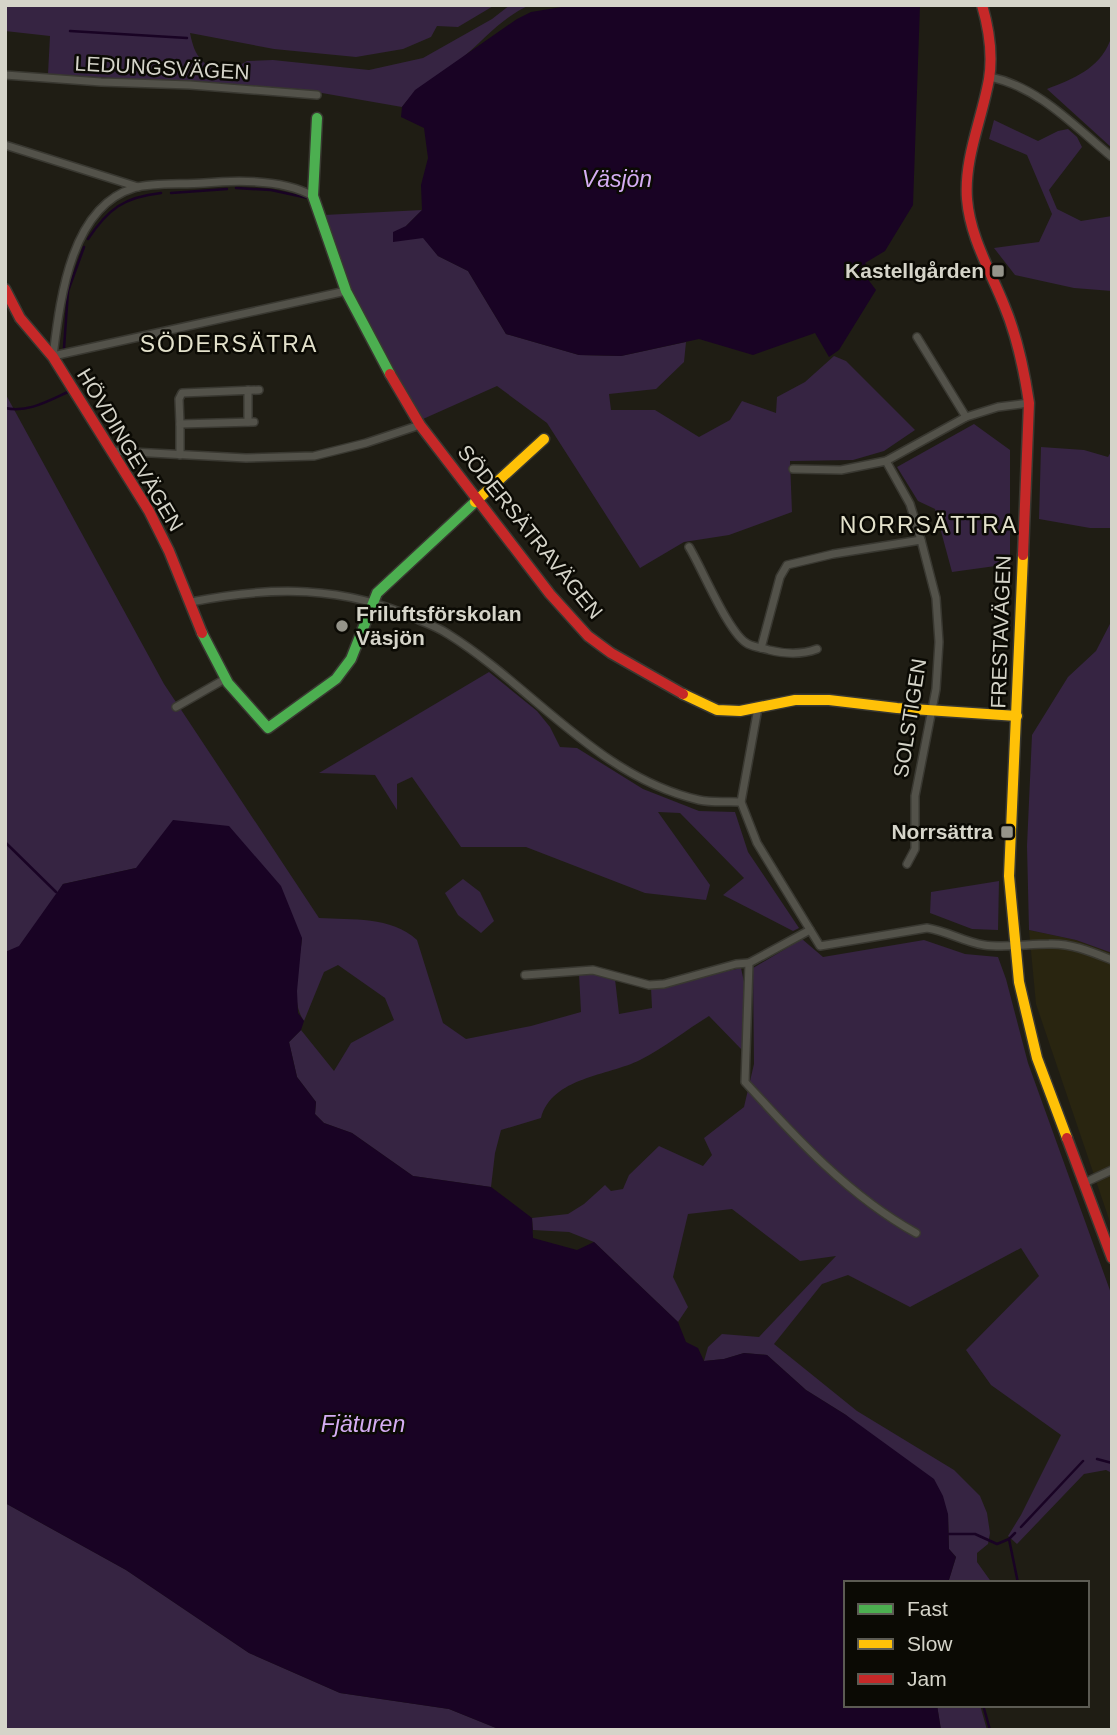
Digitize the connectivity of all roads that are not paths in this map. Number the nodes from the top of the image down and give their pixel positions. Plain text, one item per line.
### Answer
1 (982, 5) edge
2 (5, 75) edge
3 (989, 77) junction
4 (317, 95) dead end
5 (317, 118) dead end
6 (5, 145) edge
7 (1112, 157) edge
8 (138, 187) junction
9 (313, 196) junction
10 (5, 289) edge
11 (346, 291) junction
12 (8, 307) edge
13 (917, 337) dead end
14 (53, 356) junction
15 (248, 390) junction
16 (259, 390) dead end
17 (1029, 403) junction
18 (966, 417) junction
19 (180, 424) junction
20 (420, 425) junction
21 (544, 439) dead end
22 (113, 451) junction
23 (180, 455) junction
24 (886, 461) junction
25 (793, 469) dead end
26 (477, 500) junction
27 (921, 540) junction
28 (689, 547) dead end
29 (191, 602) junction
30 (373, 602) junction
31 (761, 648) junction
32 (817, 649) dead end
33 (225, 680) junction
34 (176, 706) dead end
35 (758, 708) junction
36 (931, 710) junction
37 (1017, 716) junction
38 (741, 802) junction
39 (908, 864) dead end
40 (810, 930) junction
41 (1014, 946) junction
42 (1112, 960) edge
43 (749, 963) junction
44 (525, 975) dead end
45 (1112, 1170) edge
46 (1084, 1183) junction
47 (916, 1233) dead end
48 (1112, 1258) edge

1 - 3 street, FRESTAVÄGEN
2 - 4 street, LEDUNGSVÄGEN
3 - 7 street
3 - 17 street, FRESTAVÄGEN
5 - 9 street, SÖDERSÄTRAVÄGEN
6 - 8 street
8 - 9 street
8 - 14 street
9 - 11 street, SÖDERSÄTRAVÄGEN
10 - 12 street, HÖVDINGEVÄGEN
11 - 14 street
11 - 20 street, SÖDERSÄTRAVÄGEN
12 - 14 street, HÖVDINGEVÄGEN
13 - 18 street
14 - 22 street, HÖVDINGEVÄGEN
15 - 16 street
15 - 19 street
15 - 19 street
17 - 18 street
17 - 37 street, FRESTAVÄGEN
18 - 24 street
19 - 23 street
20 - 23 street
20 - 26 street, SÖDERSÄTRAVÄGEN
21 - 26 street
22 - 23 street
22 - 29 street, HÖVDINGEVÄGEN
24 - 25 street
24 - 27 street, SOLSTIGEN
26 - 30 street
26 - 35 street, SÖDERSÄTRAVÄGEN
27 - 31 street
27 - 36 street, SOLSTIGEN
28 - 31 street
29 - 30 street
29 - 33 street, HÖVDINGEVÄGEN
30 - 33 street, HÖVDINGEVÄGEN
30 - 38 street
31 - 32 street
33 - 34 street
35 - 36 street, SÖDERSÄTRAVÄGEN
35 - 38 street
36 - 37 street, SÖDERSÄTRAVÄGEN
36 - 39 street, SOLSTIGEN
37 - 41 street, FRESTAVÄGEN
38 - 40 street
40 - 41 street
40 - 43 street
41 - 42 street
41 - 46 street, FRESTAVÄGEN
43 - 44 street
43 - 47 street
45 - 46 street
46 - 48 street, FRESTAVÄGEN

